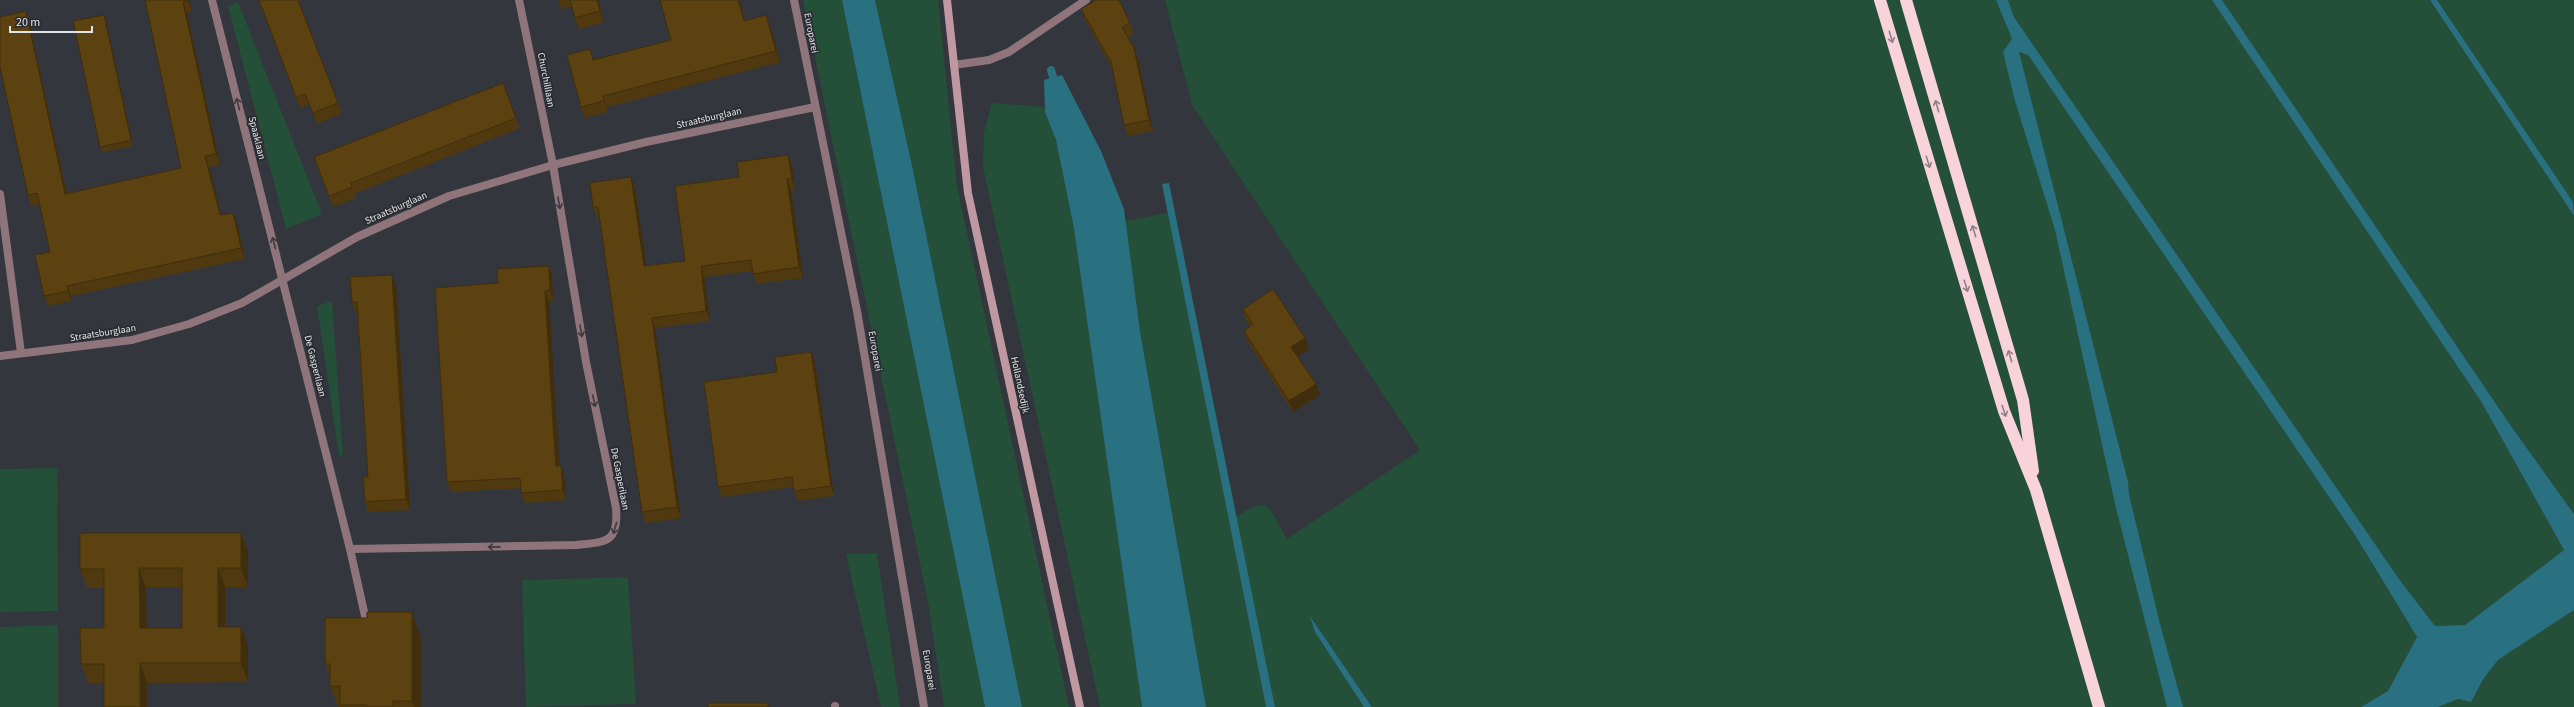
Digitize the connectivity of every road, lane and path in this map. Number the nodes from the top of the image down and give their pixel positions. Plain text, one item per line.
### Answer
1 (212, 0) edge
2 (519, 0) edge
3 (794, 0) edge
4 (947, 0) edge
5 (1086, 0) edge
6 (1880, 0) edge
7 (1906, 0) edge
8 (954, 65) junction
9 (814, 107) junction
10 (553, 165) junction
11 (0, 194) edge
12 (284, 281) junction
13 (21, 353) junction
14 (0, 356) edge
15 (2036, 490) junction
16 (350, 549) junction
17 (365, 616) edge
18 (924, 707) edge
19 (1080, 707) edge
20 (2100, 707) edge

12 -> 1 street, Spaaklaan
2 - 10 street, Churchilllaan
3 - 9 street, Europarei
4 - 8 street, Hollandsedijk
5 - 8 street
6 -> 15 highway
15 -> 7 highway
8 - 19 street, Hollandsedijk
9 - 10 street, Straatsburglaan
9 - 18 street, Europarei
10 - 12 street, Straatsburglaan
10 -> 16 street, De Gasperilaan
11 - 13 street
12 - 13 street, Straatsburglaan
12 - 16 street, De Gasperilaan
13 - 14 street, Straatsburglaan
15 - 20 highway
16 - 17 street, De Gasperilaan

